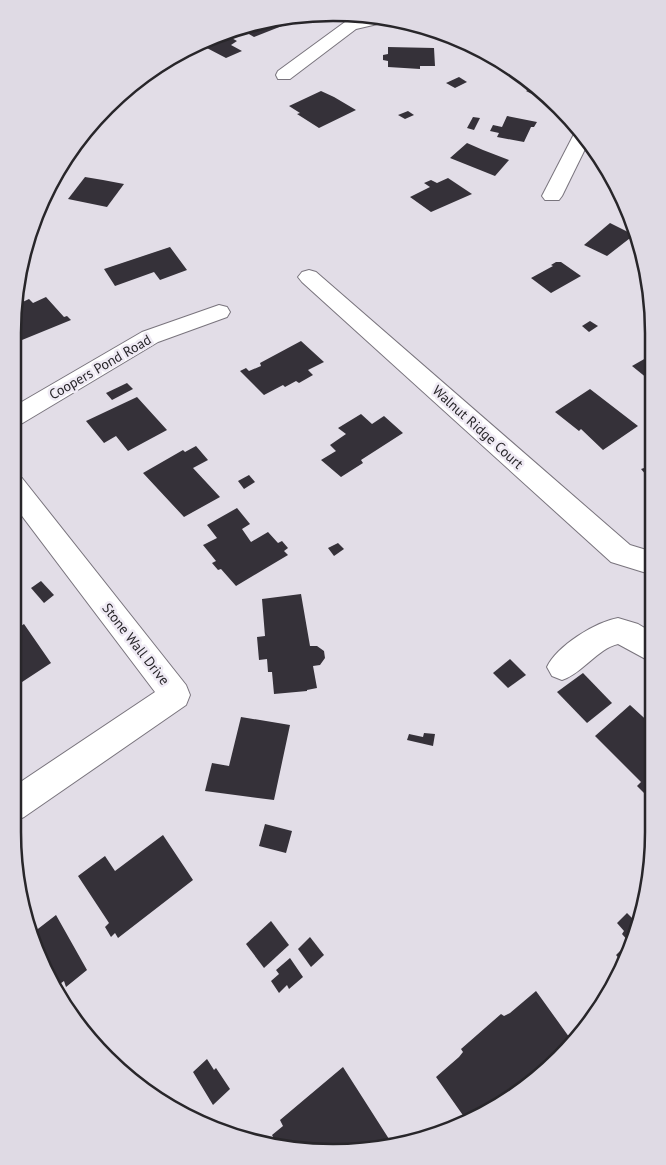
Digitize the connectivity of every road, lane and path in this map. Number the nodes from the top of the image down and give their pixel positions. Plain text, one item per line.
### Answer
1 (364, 23) edge
2 (284, 74) dead end
3 (579, 142) edge
4 (552, 196) dead end
5 (309, 277) dead end
6 (219, 312) dead end
7 (21, 413) edge
8 (21, 495) edge
9 (645, 562) edge
10 (645, 644) edge
11 (562, 667) dead end
12 (21, 800) edge

1 - 2 street
3 - 4 street
5 - 9 street, Walnut Ridge Court
6 - 7 street, Coopers Pond Road
8 - 12 street, Stone Wall Drive
10 - 11 street

